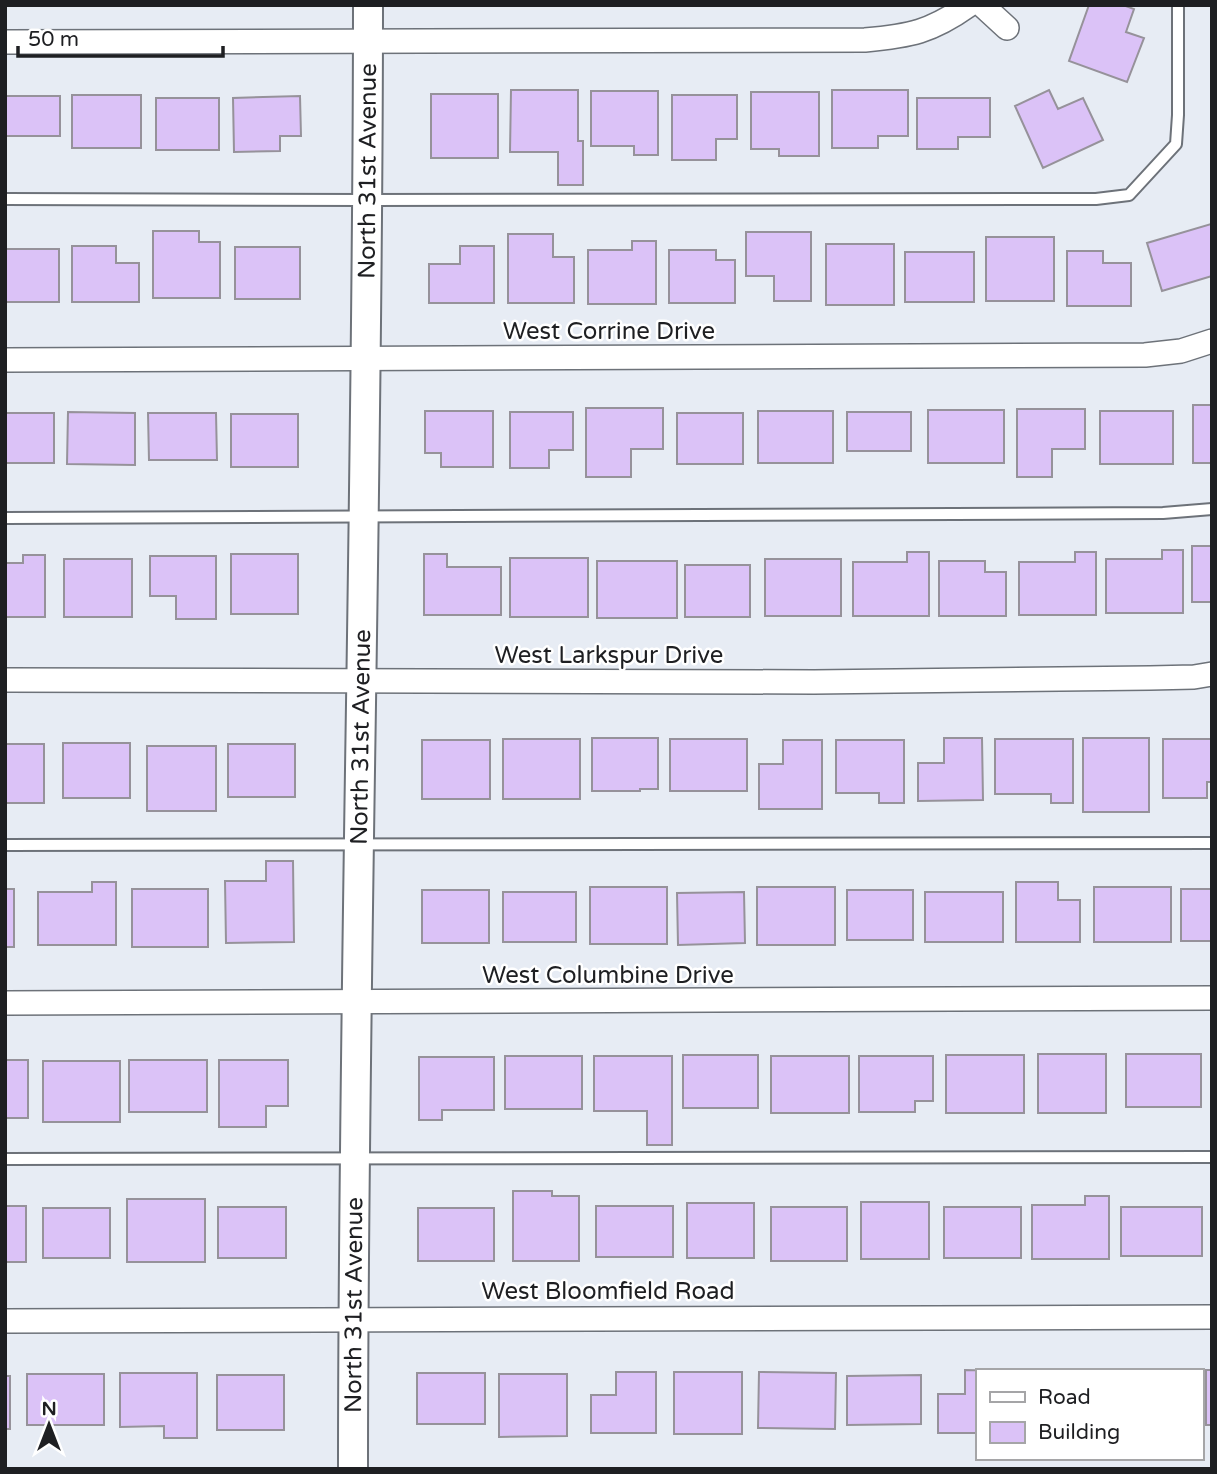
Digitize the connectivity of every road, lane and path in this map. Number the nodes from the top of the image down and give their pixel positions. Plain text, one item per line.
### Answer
1 (368, 5) edge
2 (969, 5) edge
3 (982, 5) edge
4 (1178, 5) edge
5 (1007, 28) dead end
6 (368, 41) junction
7 (5, 42) edge
8 (5, 199) edge
9 (366, 200) junction
10 (1212, 341) edge
11 (365, 358) junction
12 (5, 360) edge
13 (1212, 509) edge
14 (363, 517) junction
15 (5, 518) edge
16 (1212, 674) edge
17 (5, 680) edge
18 (361, 681) junction
19 (1212, 843) edge
20 (358, 844) junction
21 (5, 845) edge
22 (1212, 998) edge
23 (356, 1002) junction
24 (5, 1003) edge
25 (1212, 1157) edge
26 (5, 1160) edge
27 (355, 1160) junction
28 (1212, 1317) edge
29 (353, 1319) junction
30 (5, 1321) edge
31 (353, 1469) edge

1 - 6 street, North 31st Avenue
2 - 6 street
3 - 5 street
4 - 9 lane
6 - 7 street
6 - 9 street, North 31st Avenue
8 - 9 lane
9 - 11 street, North 31st Avenue
10 - 11 street, West Corrine Drive
11 - 12 street, West Corrine Drive
11 - 14 street, North 31st Avenue
13 - 14 lane
14 - 15 lane
14 - 18 street, North 31st Avenue
16 - 18 street, West Larkspur Drive
17 - 18 street, West Larkspur Drive
18 - 20 street, North 31st Avenue
19 - 20 lane
20 - 21 lane
20 - 23 street, North 31st Avenue
22 - 23 street, West Columbine Drive
23 - 24 street, West Columbine Drive
23 - 27 street, North 31st Avenue
25 - 27 lane
26 - 27 lane
27 - 29 street, North 31st Avenue
28 - 29 street, West Bloomfield Road
29 - 30 street, West Bloomfield Road
29 - 31 street, North 31st Avenue

